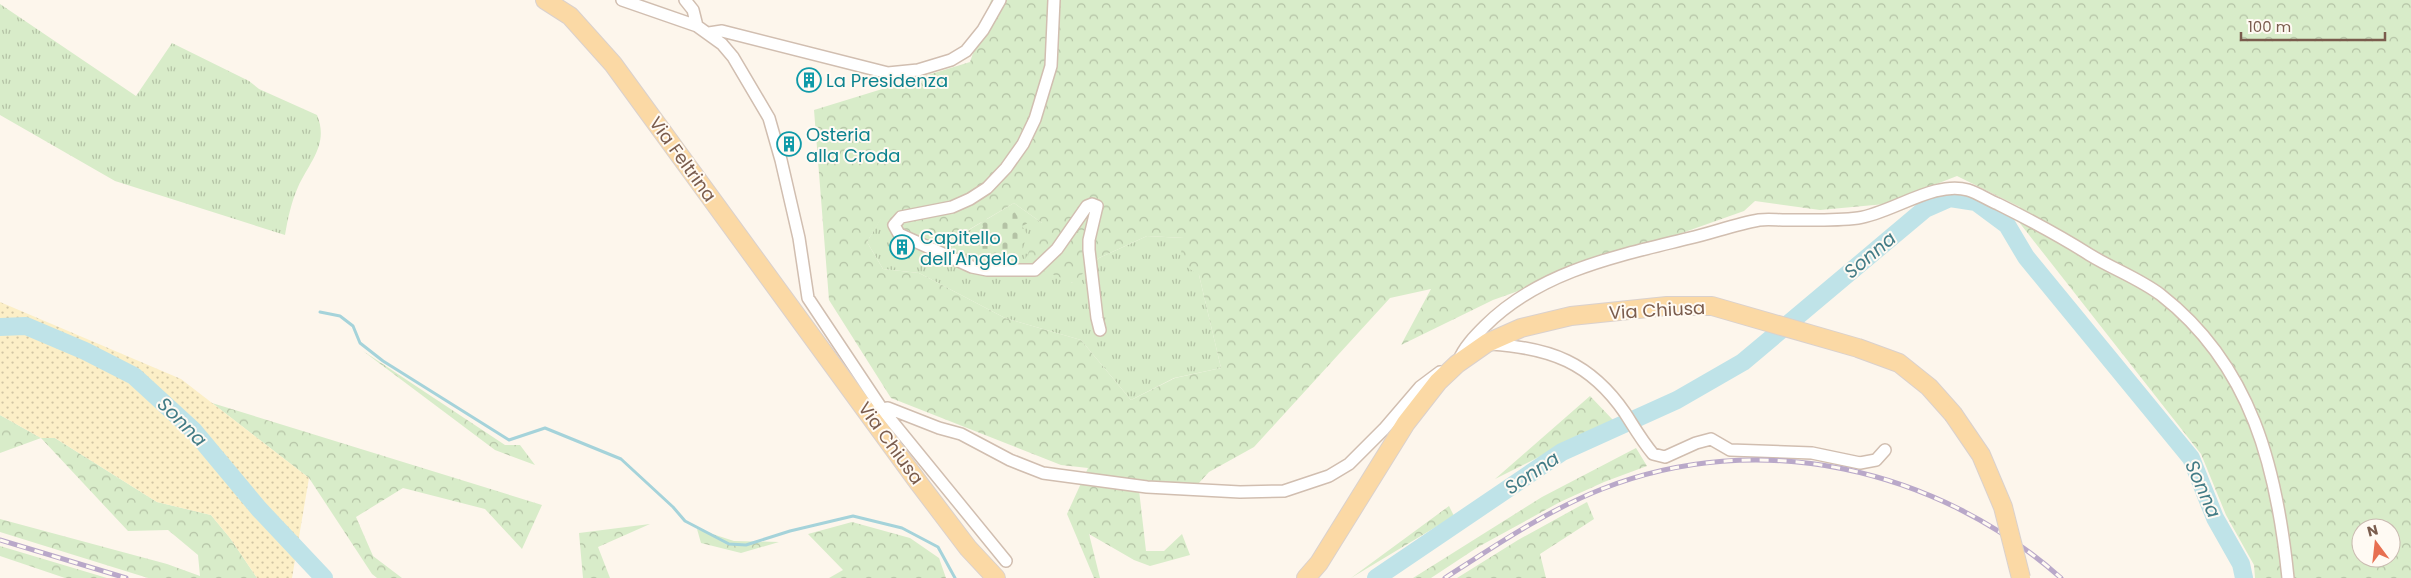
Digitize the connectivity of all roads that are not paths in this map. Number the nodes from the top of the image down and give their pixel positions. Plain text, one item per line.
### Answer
1 (622, 0) edge
2 (685, 0) edge
3 (1000, 0) edge
4 (1054, 0) edge
5 (557, 4) edge
6 (697, 26) junction
7 (709, 33) junction
8 (791, 306) joint
9 (1100, 330) dead end
10 (1487, 343) junction
11 (1457, 364) junction
12 (882, 409) junction
13 (1885, 450) dead end
14 (1006, 561) dead end
15 (996, 578) edge
16 (1306, 578) edge
17 (2021, 578) edge
18 (2288, 578) edge

1 - 6 street
2 - 6 street
3 - 7 street
4 - 9 street
5 - 8 main road, Via Feltrina
6 - 7 street
7 - 12 street
8 - 15 main road, Via Chiusa
10 - 11 main road, Via Chiusa
10 - 13 street
10 - 17 main road, Via Chiusa, bridge
11 - 12 street
11 - 16 main road, Via Chiusa
11 - 18 street
12 - 14 street

